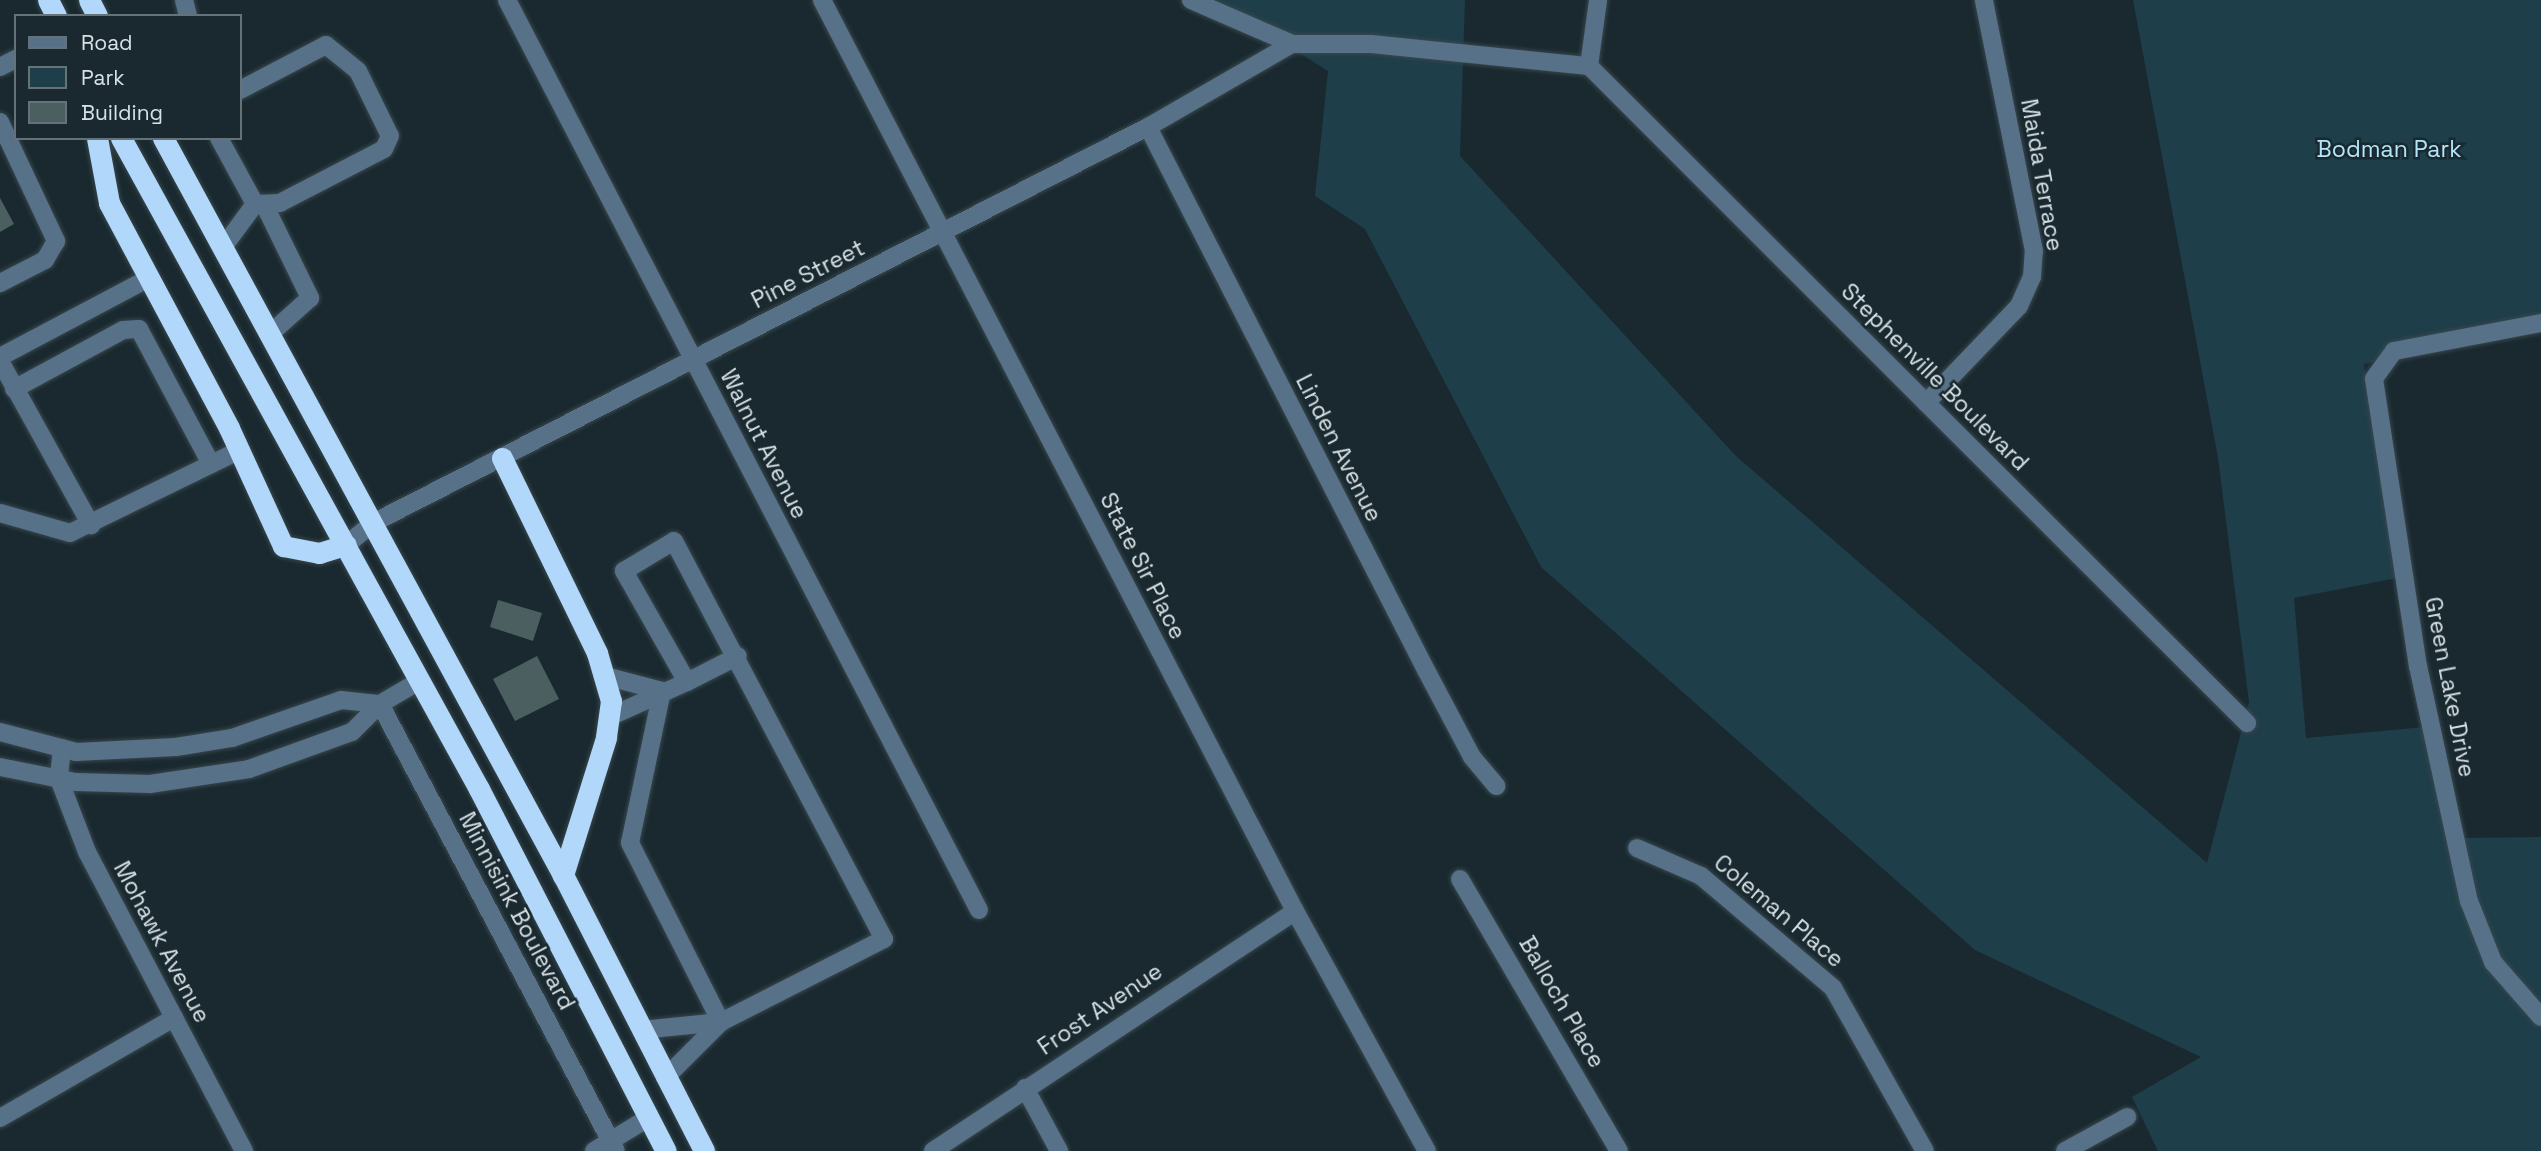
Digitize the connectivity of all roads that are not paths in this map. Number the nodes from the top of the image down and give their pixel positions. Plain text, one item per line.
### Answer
1 (507, 0) edge
2 (822, 0) edge
3 (1192, 0) edge
4 (1598, 0) edge
5 (1984, 0) edge
6 (1292, 44) junction
7 (1588, 66) junction
8 (242, 89) edge
9 (0, 122) edge
10 (1148, 127) junction
11 (97, 140) edge
12 (122, 140) edge
13 (164, 140) edge
14 (220, 140) edge
15 (259, 204) junction
16 (943, 233) junction
17 (224, 246) junction
18 (149, 278) junction
19 (0, 283) edge
20 (2541, 323) edge
21 (271, 333) junction
22 (0, 359) edge
23 (694, 361) junction
24 (14, 389) junction
25 (1926, 403) junction
26 (240, 450) junction
27 (502, 458) junction
28 (211, 464) junction
29 (0, 513) edge
30 (373, 523) junction
31 (91, 526) junction
32 (346, 545) junction
33 (738, 656) junction
34 (605, 677) junction
35 (416, 682) junction
36 (687, 682) junction
37 (662, 691) junction
38 (380, 704) junction
39 (609, 716) junction
40 (2247, 723) dead end
41 (0, 732) edge
42 (62, 748) junction
43 (0, 768) edge
44 (59, 779) junction
45 (1496, 786) dead end
46 (1637, 848) dead end
47 (563, 875) junction
48 (1460, 879) dead end
49 (979, 910) dead end
50 (1295, 911) junction
51 (2541, 1017) edge
52 (174, 1018) junction
53 (721, 1022) junction
54 (640, 1030) junction
55 (665, 1078) junction
56 (1025, 1088) junction
57 (2127, 1117) dead end
58 (0, 1118) edge
59 (648, 1118) junction
60 (614, 1146) edge
61 (244, 1151) edge
62 (594, 1151) edge
63 (666, 1151) edge
64 (704, 1151) edge
65 (933, 1151) edge
66 (1059, 1151) edge
67 (1427, 1151) edge
68 (1619, 1151) edge
69 (1925, 1151) edge
70 (2065, 1151) edge

1 - 23 street, Walnut Avenue
2 - 16 street, State Sir Place
3 - 6 street
4 - 7 street
5 - 25 street, Maida Terrace
6 - 7 street
6 - 10 street, Pine Street
7 - 25 street, Stephenville Boulevard
8 - 15 street
9 - 19 street
10 - 16 street, Pine Street
10 - 45 street, Linden Avenue
11 - 18 highway
12 - 32 highway
13 - 17 highway
14 - 15 street
15 - 17 street
15 - 21 street
16 - 23 street, Pine Street
16 - 50 street, State Sir Place
17 - 21 highway
18 - 22 street
18 - 26 highway
20 - 51 street, Green Lake Drive
21 - 30 highway
22 - 24 street
23 - 27 street, Pine Street
23 - 49 street, Walnut Avenue
24 - 28 street
24 - 31 street
25 - 40 street, Stephenville Boulevard
26 - 28 street
26 - 32 highway
27 - 30 street, Pine Street
27 - 34 highway
28 - 31 street
29 - 31 street
30 - 32 street, Pine Street
30 - 47 highway
32 - 35 highway
33 - 36 street
33 - 36 street
33 - 53 street
34 - 37 street
34 - 39 highway
35 - 38 street
35 - 59 highway
36 - 37 street
37 - 39 street
37 - 53 street
38 - 42 street
38 - 44 street
38 - 60 street, Minnisink Boulevard
39 - 47 highway
41 - 42 street
42 - 44 street, Mohawk Avenue
43 - 44 street
44 - 52 street, Mohawk Avenue
46 - 69 street, Coleman Place
47 - 54 highway
48 - 68 street, Balloch Place
50 - 56 street, Frost Avenue
50 - 67 street, State Sir Place
52 - 58 street
52 - 61 street, Mohawk Avenue
53 - 54 street
53 - 55 street
54 - 55 highway
55 - 64 highway
56 - 65 street, Frost Avenue
56 - 66 street
57 - 70 street
59 - 60 street
59 - 63 highway
60 - 62 street

